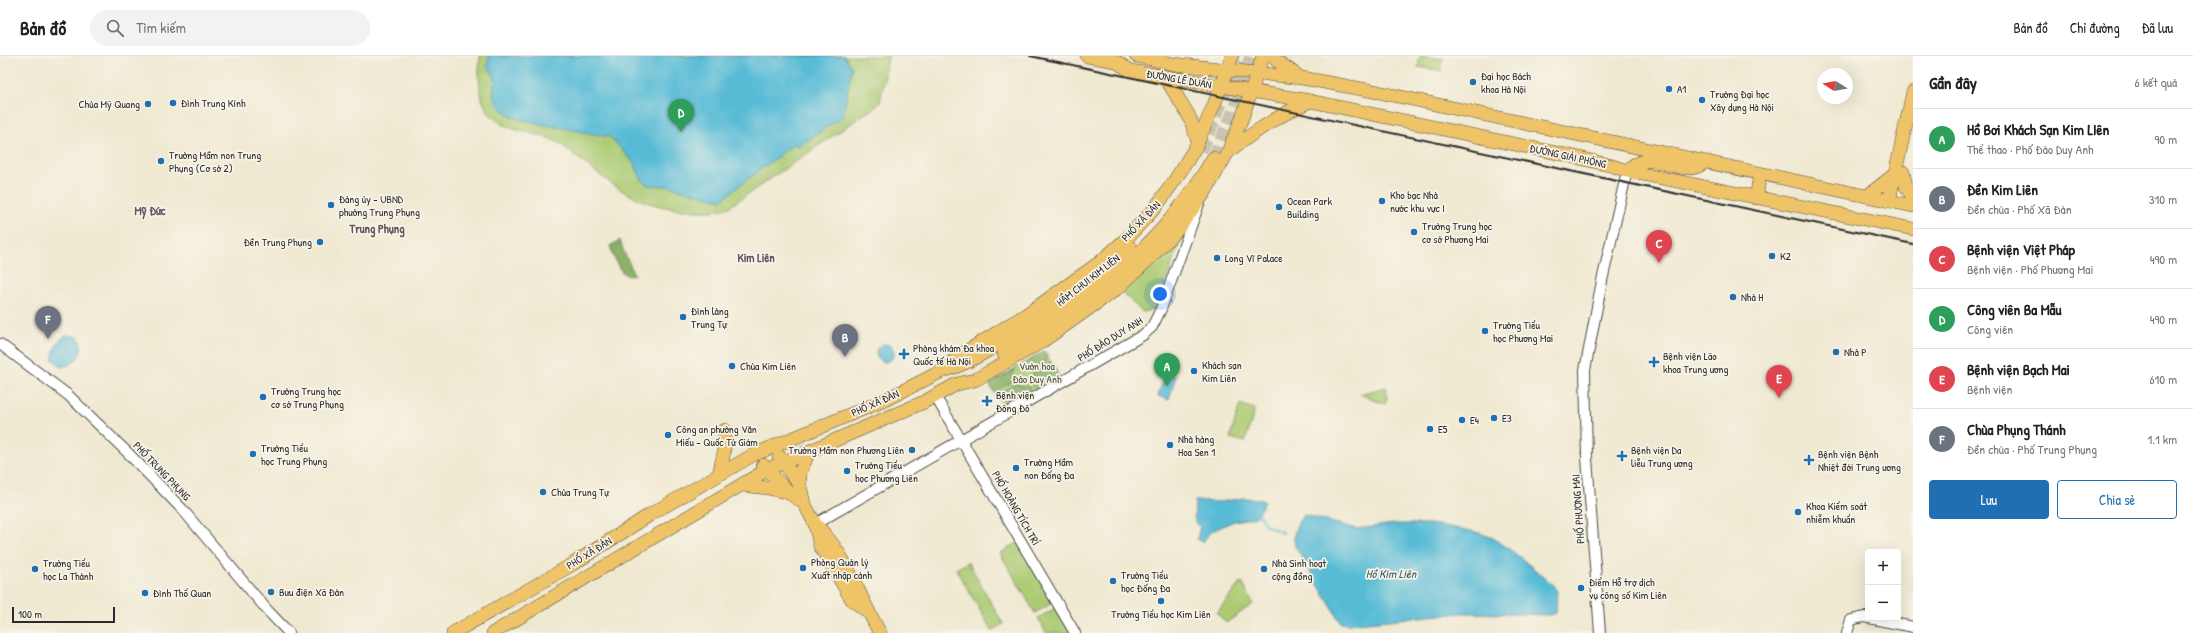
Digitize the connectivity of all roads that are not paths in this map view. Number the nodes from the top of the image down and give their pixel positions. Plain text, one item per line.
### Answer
1 (1087, 56) edge
2 (1135, 56) edge
3 (1196, 56) edge
4 (1232, 56) edge
5 (1263, 56) edge
6 (1272, 56) edge
7 (1115, 61) junction
8 (1174, 64) junction
9 (1227, 69) junction
10 (1258, 73) junction
11 (1165, 77) junction
12 (1302, 78) junction
13 (1221, 87) junction
14 (1252, 92) junction
15 (1913, 92) edge
16 (1310, 100) junction
17 (1913, 124) edge
18 (1200, 146) junction
19 (1228, 152) junction
20 (1213, 158) tunnel mouth
21 (1705, 162) junction
22 (1627, 171) junction
23 (1899, 173) junction
24 (1760, 174) junction
25 (1867, 196) junction
26 (1756, 198) junction
27 (1913, 198) edge
28 (1201, 199) junction
29 (1893, 202) junction
30 (1913, 206) edge
31 (1913, 229) edge
32 (0, 344) edge
33 (957, 384) junction
34 (935, 396) junction
35 (725, 430) dead end
36 (962, 439) junction
37 (771, 448) junction
38 (809, 451) junction
39 (753, 455) junction
40 (784, 462) junction
41 (768, 469) junction
42 (719, 474) junction
43 (742, 485) junction
44 (794, 489) junction
45 (651, 514) junction
46 (815, 524) junction
47 (663, 531) junction
48 (1913, 627) edge
49 (289, 633) edge
50 (452, 633) edge
51 (493, 633) edge
52 (880, 633) edge
53 (1075, 633) edge
54 (1600, 633) edge
55 (1847, 633) edge

1 - 7 main road, ĐƯỜNG LÊ DUẨN
2 - 7 main road, ĐƯỜNG LÊ DUẨN
2 - 8 main road, ĐƯỜNG LÊ DUẨN
3 - 8 main road
4 - 9 main road, PHỐ XÃ ĐÀN
5 - 10 main road, PHỐ XÃ ĐÀN
6 - 12 main road
7 - 11 main road, ĐƯỜNG LÊ DUẨN
8 - 9 main road, ĐƯỜNG LÊ DUẨN
9 - 10 main road
9 - 13 main road, PHỐ XÃ ĐÀN
10 - 12 main road
10 - 14 main road, PHỐ XÃ ĐÀN
11 - 13 main road, ĐƯỜNG LÊ DUẨN
11 - 18 main road
12 - 21 main road
13 - 14 main road, ĐƯỜNG GIẢI PHÓNG
13 - 18 main road, PHỐ XÃ ĐÀN
14 - 16 main road, ĐƯỜNG GIẢI PHÓNG
14 - 19 main road, PHỐ XÃ ĐÀN
15 - 23 main road
16 - 19 main road
16 - 22 main road, ĐƯỜNG GIẢI PHÓNG
17 - 23 main road
18 - 37 main road, PHỐ XÃ ĐÀN
19 - 28 main road, PHỐ XÃ ĐÀN
20 - 33 main road, HẦM CHUI KIM LIÊN
21 - 22 main road
21 - 24 main road
22 - 26 main road, ĐƯỜNG GIẢI PHÓNG
22 - 54 street, PHỐ PHƯƠNG MAI
23 - 25 main road
23 - 27 main road
23 - 29 main road
24 - 25 main road
24 - 26 main road
25 - 29 main road
26 - 31 main road, ĐƯỜNG GIẢI PHÓNG
28 - 33 main road, PHỐ XÃ ĐÀN
28 - 36 street, PHỐ ĐÀO DUY ANH
29 - 30 main road
32 - 49 street, PHỐ TRUNG PHỤNG
33 - 34 main road, PHỐ XÃ ĐÀN
34 - 36 street, PHỐ HOÀNG TÍCH TRÍ
34 - 38 main road, PHỐ XÃ ĐÀN
35 - 42 main road
36 - 46 street, PHỐ ĐÀO DUY ANH
36 - 53 street, PHỐ HOÀNG TÍCH TRÍ
37 - 39 main road, PHỐ XÃ ĐÀN
37 - 40 main road
38 - 40 main road, PHỐ XÃ ĐÀN
38 - 44 main road
39 - 41 main road
39 - 42 main road, PHỐ XÃ ĐÀN
40 - 41 main road, PHỐ XÃ ĐÀN
40 - 44 main road
41 - 43 main road, PHỐ XÃ ĐÀN
41 - 44 main road
42 - 45 main road, PHỐ XÃ ĐÀN
43 - 44 main road
43 - 47 main road, PHỐ XÃ ĐÀN
44 - 46 main road
45 - 47 main road
45 - 50 main road, PHỐ XÃ ĐÀN
46 - 52 main road
47 - 51 main road, PHỐ XÃ ĐÀN
48 - 55 street

